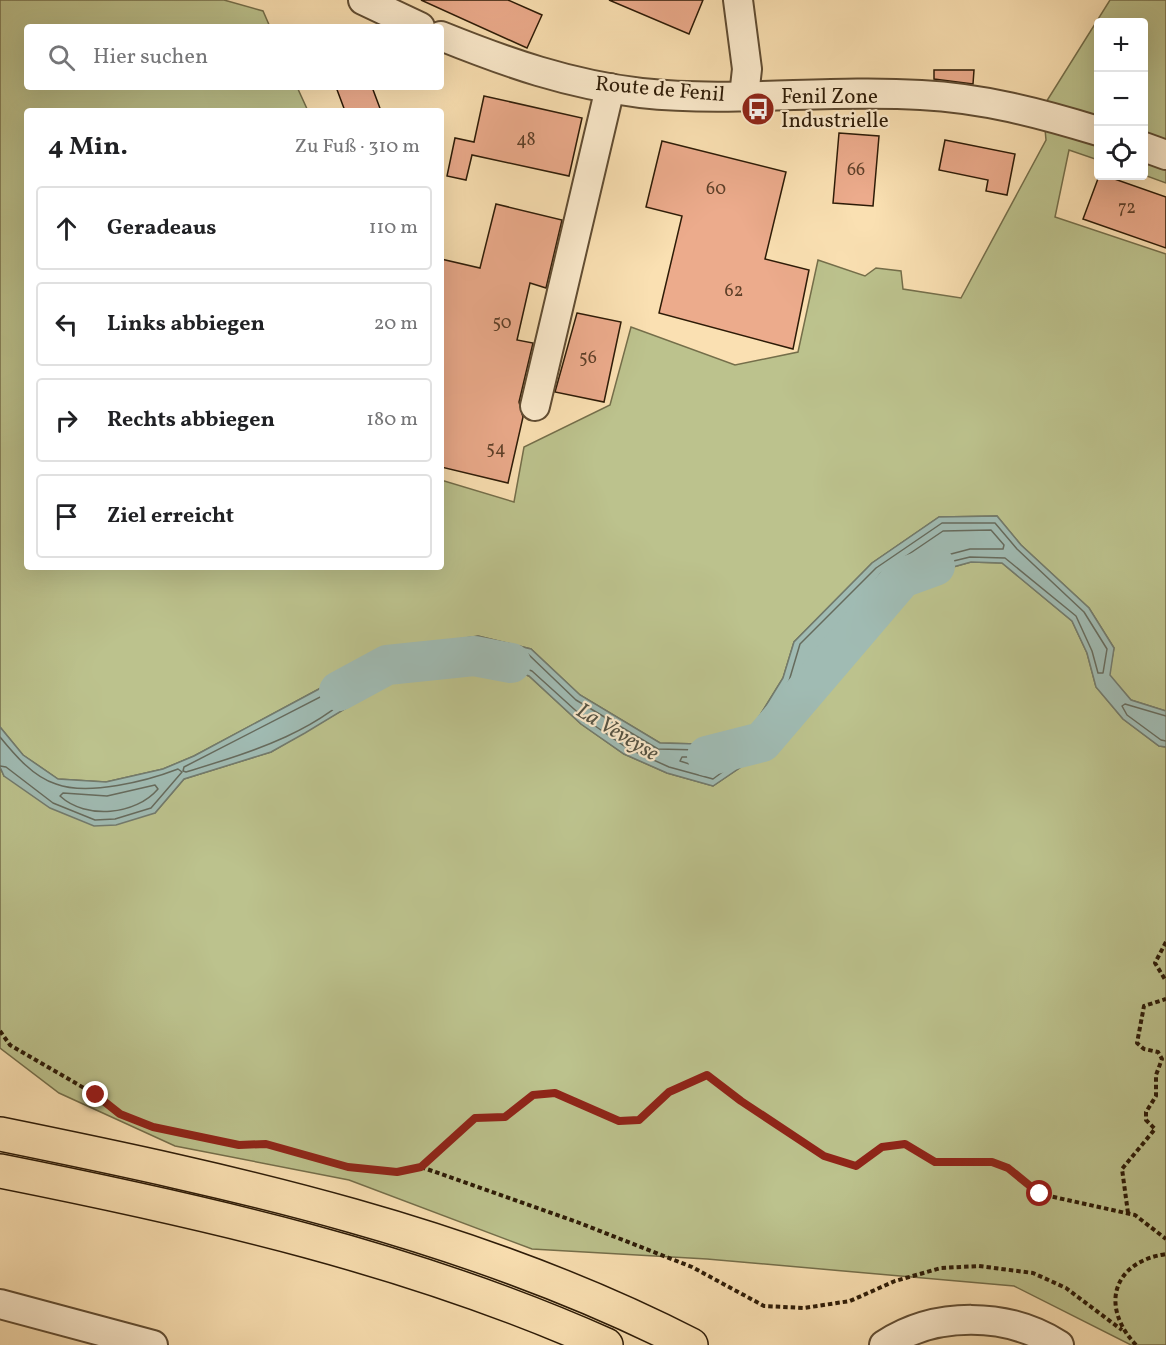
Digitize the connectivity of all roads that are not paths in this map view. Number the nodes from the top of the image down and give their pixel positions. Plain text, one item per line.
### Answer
1 (363, 0) edge
2 (738, 0) edge
3 (414, 24) edge
4 (444, 37) edge
5 (610, 88) junction
6 (744, 96) junction
7 (1094, 130) edge
8 (1148, 149) edge
9 (1166, 155) edge
10 (535, 406) dead end
11 (0, 1134) edge
12 (0, 1172) edge
13 (0, 1304) edge
14 (153, 1345) edge
15 (606, 1345) edge
16 (691, 1345) edge
17 (884, 1345) edge
18 (1059, 1345) edge

1 - 3 street
2 - 6 street
4 - 5 street, Route de Fenil
5 - 6 street, Route de Fenil
5 - 10 street
6 - 7 street, Route de Fenil
8 - 9 street
11 - 16 highway
12 - 15 highway
13 - 14 street
17 - 18 street

